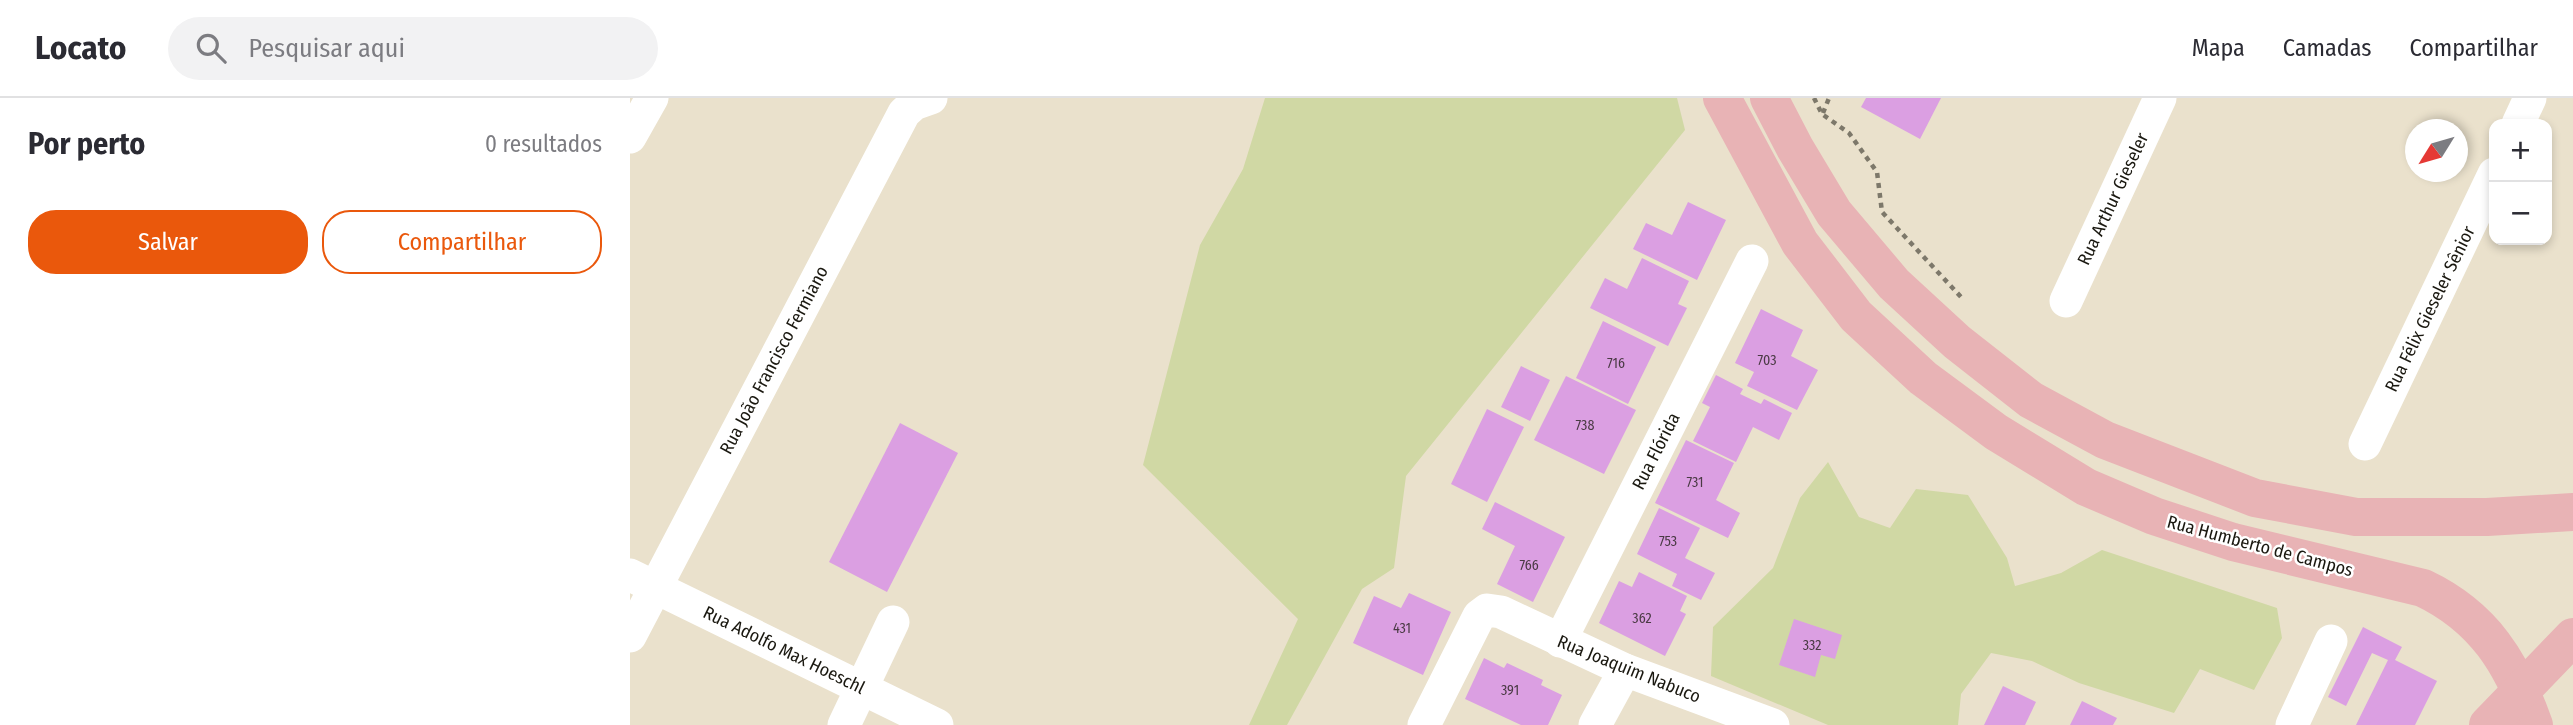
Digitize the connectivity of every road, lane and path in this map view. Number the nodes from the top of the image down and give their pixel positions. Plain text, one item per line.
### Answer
1 (652, 98) edge
2 (931, 98) edge
3 (1722, 98) edge
4 (1769, 98) edge
5 (1814, 98) edge
6 (1829, 98) edge
7 (2160, 98) edge
8 (2530, 98) edge
9 (1822, 114) junction
10 (2520, 119) edge
11 (630, 137) edge
12 (2490, 182) edge
13 (1752, 261) dead end
14 (2066, 301) dead end
15 (1970, 307) dead end
16 (2365, 443) dead end
17 (2573, 512) edge
18 (642, 581) edge
19 (893, 622) dead end
20 (630, 636) edge
21 (2573, 637) edge
22 (1560, 641) junction
23 (2331, 641) dead end
24 (1625, 670) junction
25 (862, 688) junction
26 (844, 725) edge
27 (937, 725) edge
28 (1424, 725) edge
29 (1595, 725) edge
30 (1773, 725) edge
31 (2292, 725) edge
32 (2488, 725) edge
33 (2534, 725) edge

1 - 11 street
2 - 18 street, Rua João Francisco Fermiano
3 - 33 main road, Rua Humberto de Campos
4 - 17 main road
5 - 9 path
6 - 9 path
7 - 14 street, Rua Arthur Gieseler
8 - 10 street
9 - 15 path
12 - 16 street, Rua Félix Gieseler Sênior
13 - 22 street, Rua Flórida
18 - 20 street, Rua João Francisco Fermiano
18 - 25 street, Rua Adolfo Max Hoeschl
19 - 25 street
21 - 32 main road
22 - 24 street, Rua Joaquim Nabuco
22 - 28 street, Rua Joaquim Nabuco
23 - 31 street
24 - 29 street
24 - 30 street, Rua Joaquim Nabuco
25 - 26 street
25 - 27 street, Rua Adolfo Max Hoeschl

